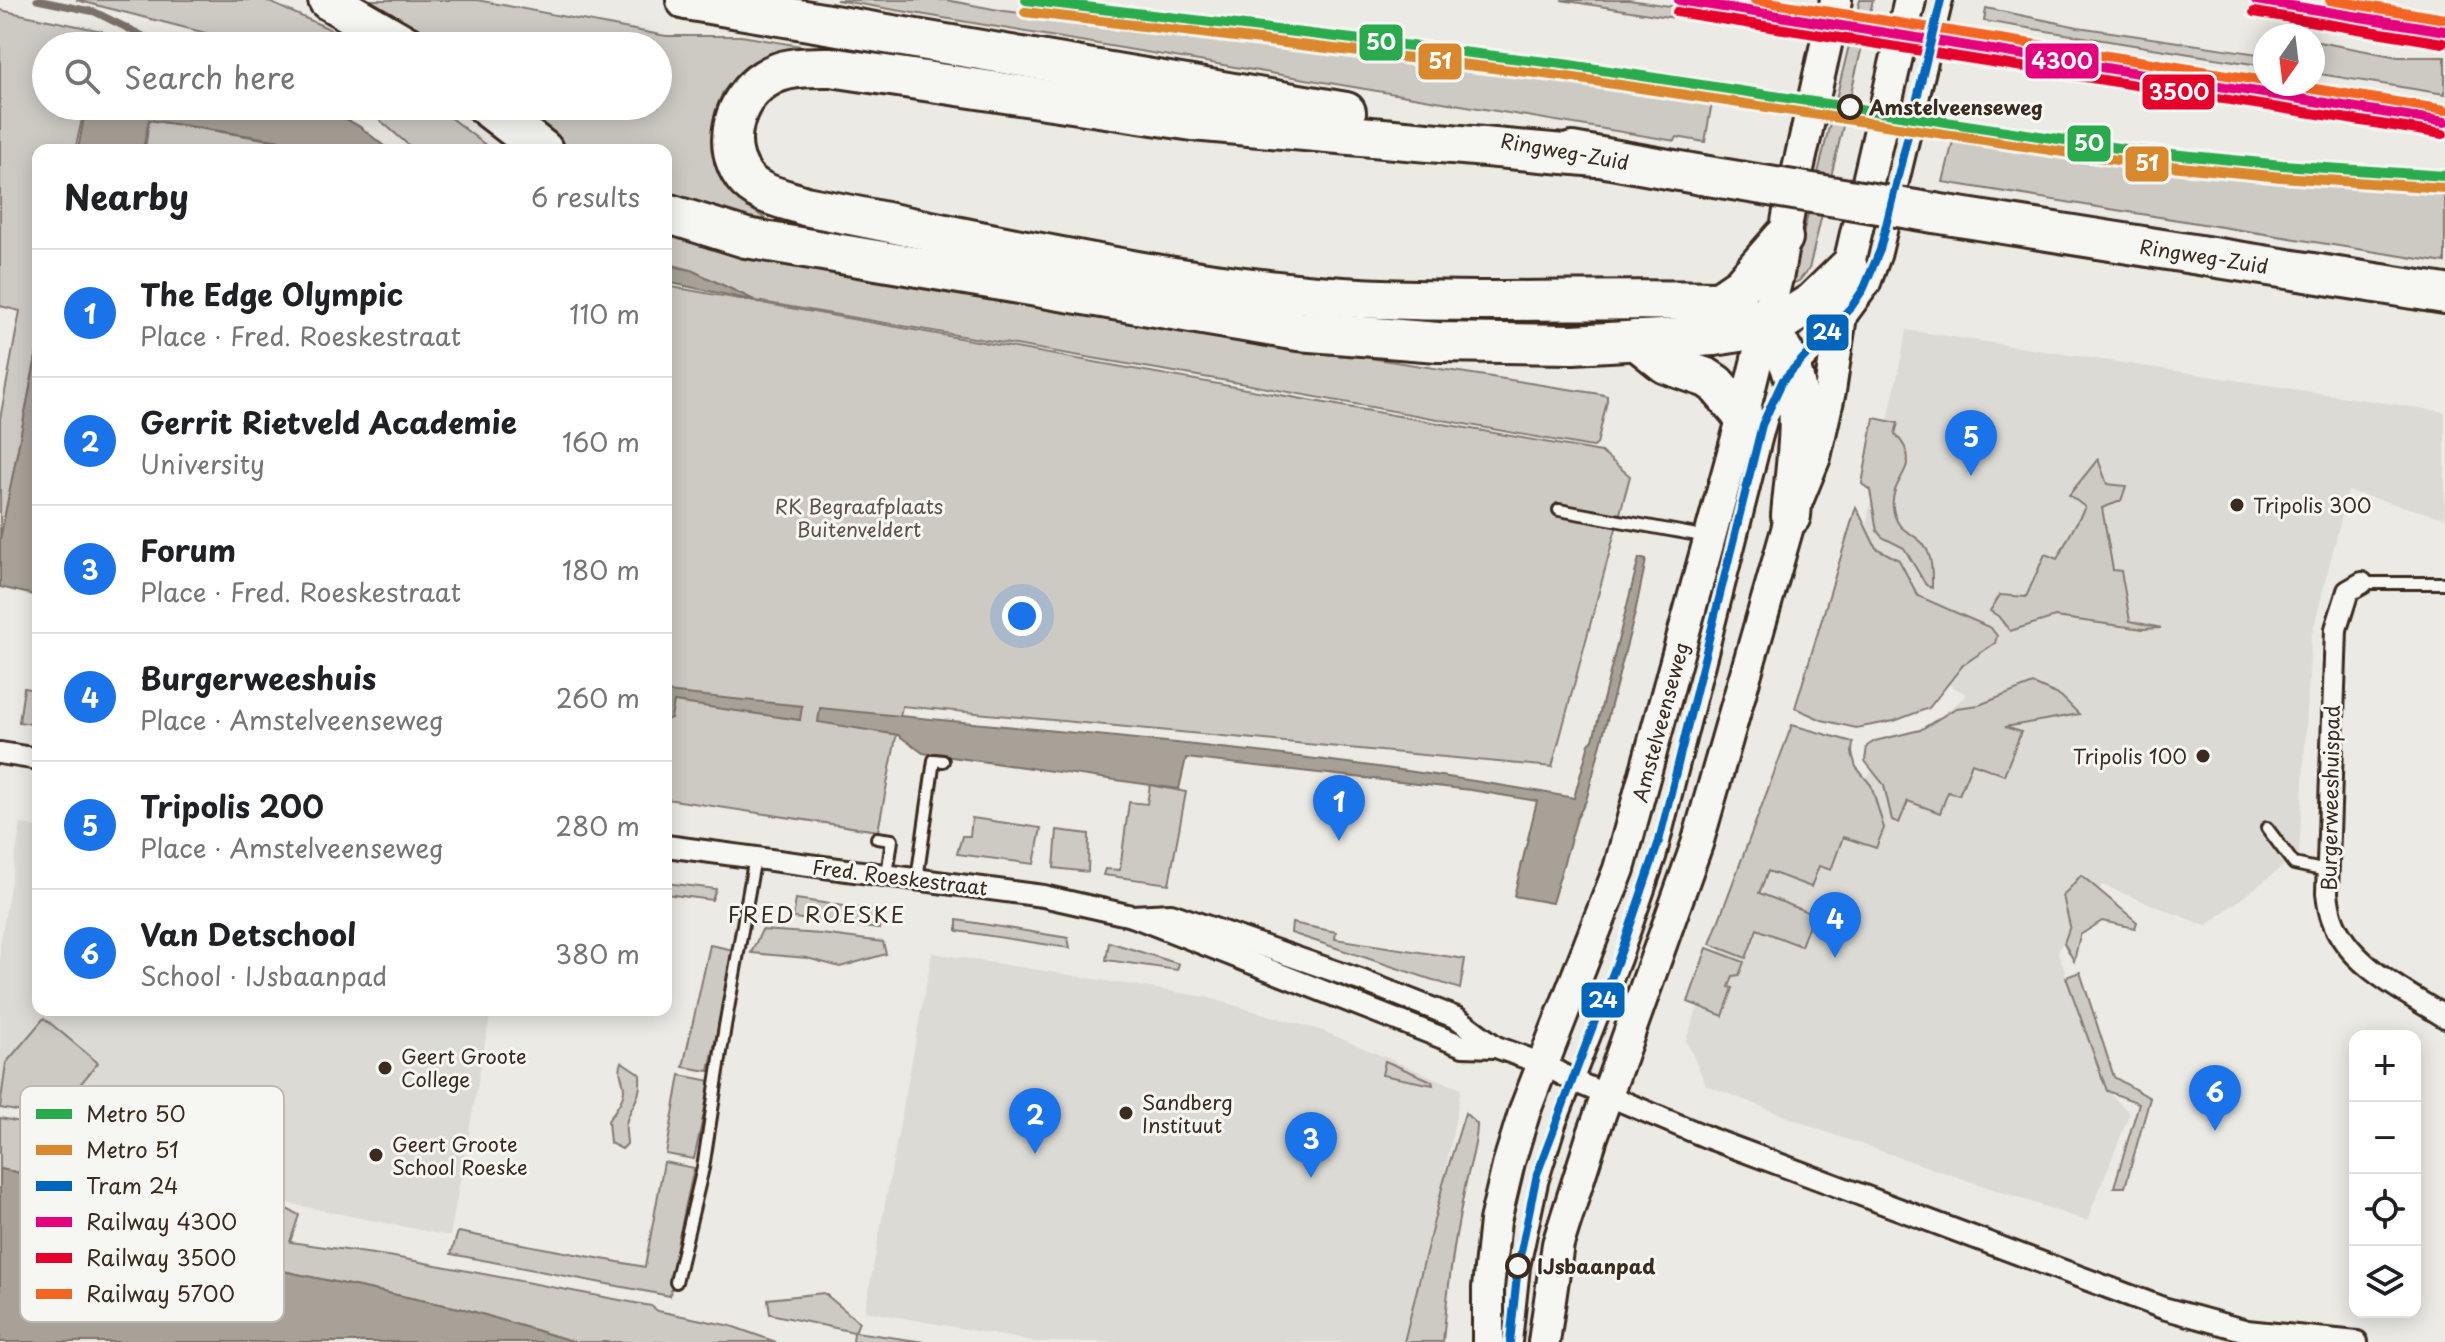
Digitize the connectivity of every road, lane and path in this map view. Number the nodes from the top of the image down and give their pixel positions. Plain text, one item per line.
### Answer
1 (328, 0) edge
2 (686, 0) edge
3 (1836, 0) edge
4 (1910, 0) edge
5 (1947, 0) edge
6 (383, 32) edge
7 (504, 120) edge
8 (535, 144) edge
9 (1597, 157) junction
10 (672, 215) edge
11 (1783, 238) junction
12 (1848, 268) junction
13 (2445, 294) edge
14 (1719, 301) junction
15 (1764, 328) junction
16 (1837, 334) junction
17 (1636, 340) junction
18 (1795, 376) junction
19 (1743, 416) junction
20 (1559, 510) dead end
21 (1791, 516) junction
22 (1710, 537) junction
23 (2362, 583) joint
24 (2445, 583) edge
25 (0, 753) edge
26 (32, 758) edge
27 (943, 761) dead end
28 (2267, 828) dead end
29 (877, 838) dead end
30 (672, 847) edge
31 (755, 857) junction
32 (2327, 871) junction
33 (887, 875) junction
34 (917, 879) junction
35 (2445, 1017) edge
36 (1543, 1064) junction
37 (1576, 1082) junction
38 (1607, 1094) junction
39 (676, 1282) dead end
40 (1488, 1342) edge
41 (1516, 1342) edge
42 (1544, 1342) edge
43 (2357, 1342) edge

1 - 6 highway
2 - 9 highway, Ringweg-Zuid
3 - 11 main road, Amstelveenseweg
4 - 12 main road, Amstelveenseweg
5 - 16 lane, Amstelveenseweg
7 - 8 highway
9 - 13 highway, Ringweg-Zuid, bridge
9 - 14 highway
10 - 17 highway
11 - 14 highway
11 - 15 main road, Amstelveenseweg
12 - 15 highway
12 - 16 main road, Amstelveenseweg
14 - 15 highway
15 - 17 highway
15 - 18 highway
15 - 19 main road, Amstelveenseweg
16 - 18 lane, Amstelveenseweg
16 - 21 main road, Amstelveenseweg
17 - 19 highway
18 - 21 highway
18 - 37 lane, Amstelveenseweg
19 - 22 main road, Amstelveenseweg
20 - 22 lane
21 - 38 main road, Amstelveenseweg
22 - 36 main road, Amstelveenseweg
23 - 24 lane
23 - 32 street, Burgerweeshuispad
25 - 26 street
27 - 34 lane
28 - 32 lane
29 - 33 lane
30 - 31 street, Fred. Roeskestraat
31 - 33 street, Fred. Roeskestraat
31 - 39 lane
32 - 35 street, Burgerweeshuispad
33 - 34 street, Fred. Roeskestraat
34 - 36 street, Fred. Roeskestraat
36 - 37 street, Fred. Roeskestraat
36 - 40 main road, Amstelveenseweg
37 - 38 street
37 - 41 lane, Amstelveenseweg
38 - 42 main road, Amstelveenseweg
38 - 43 street

